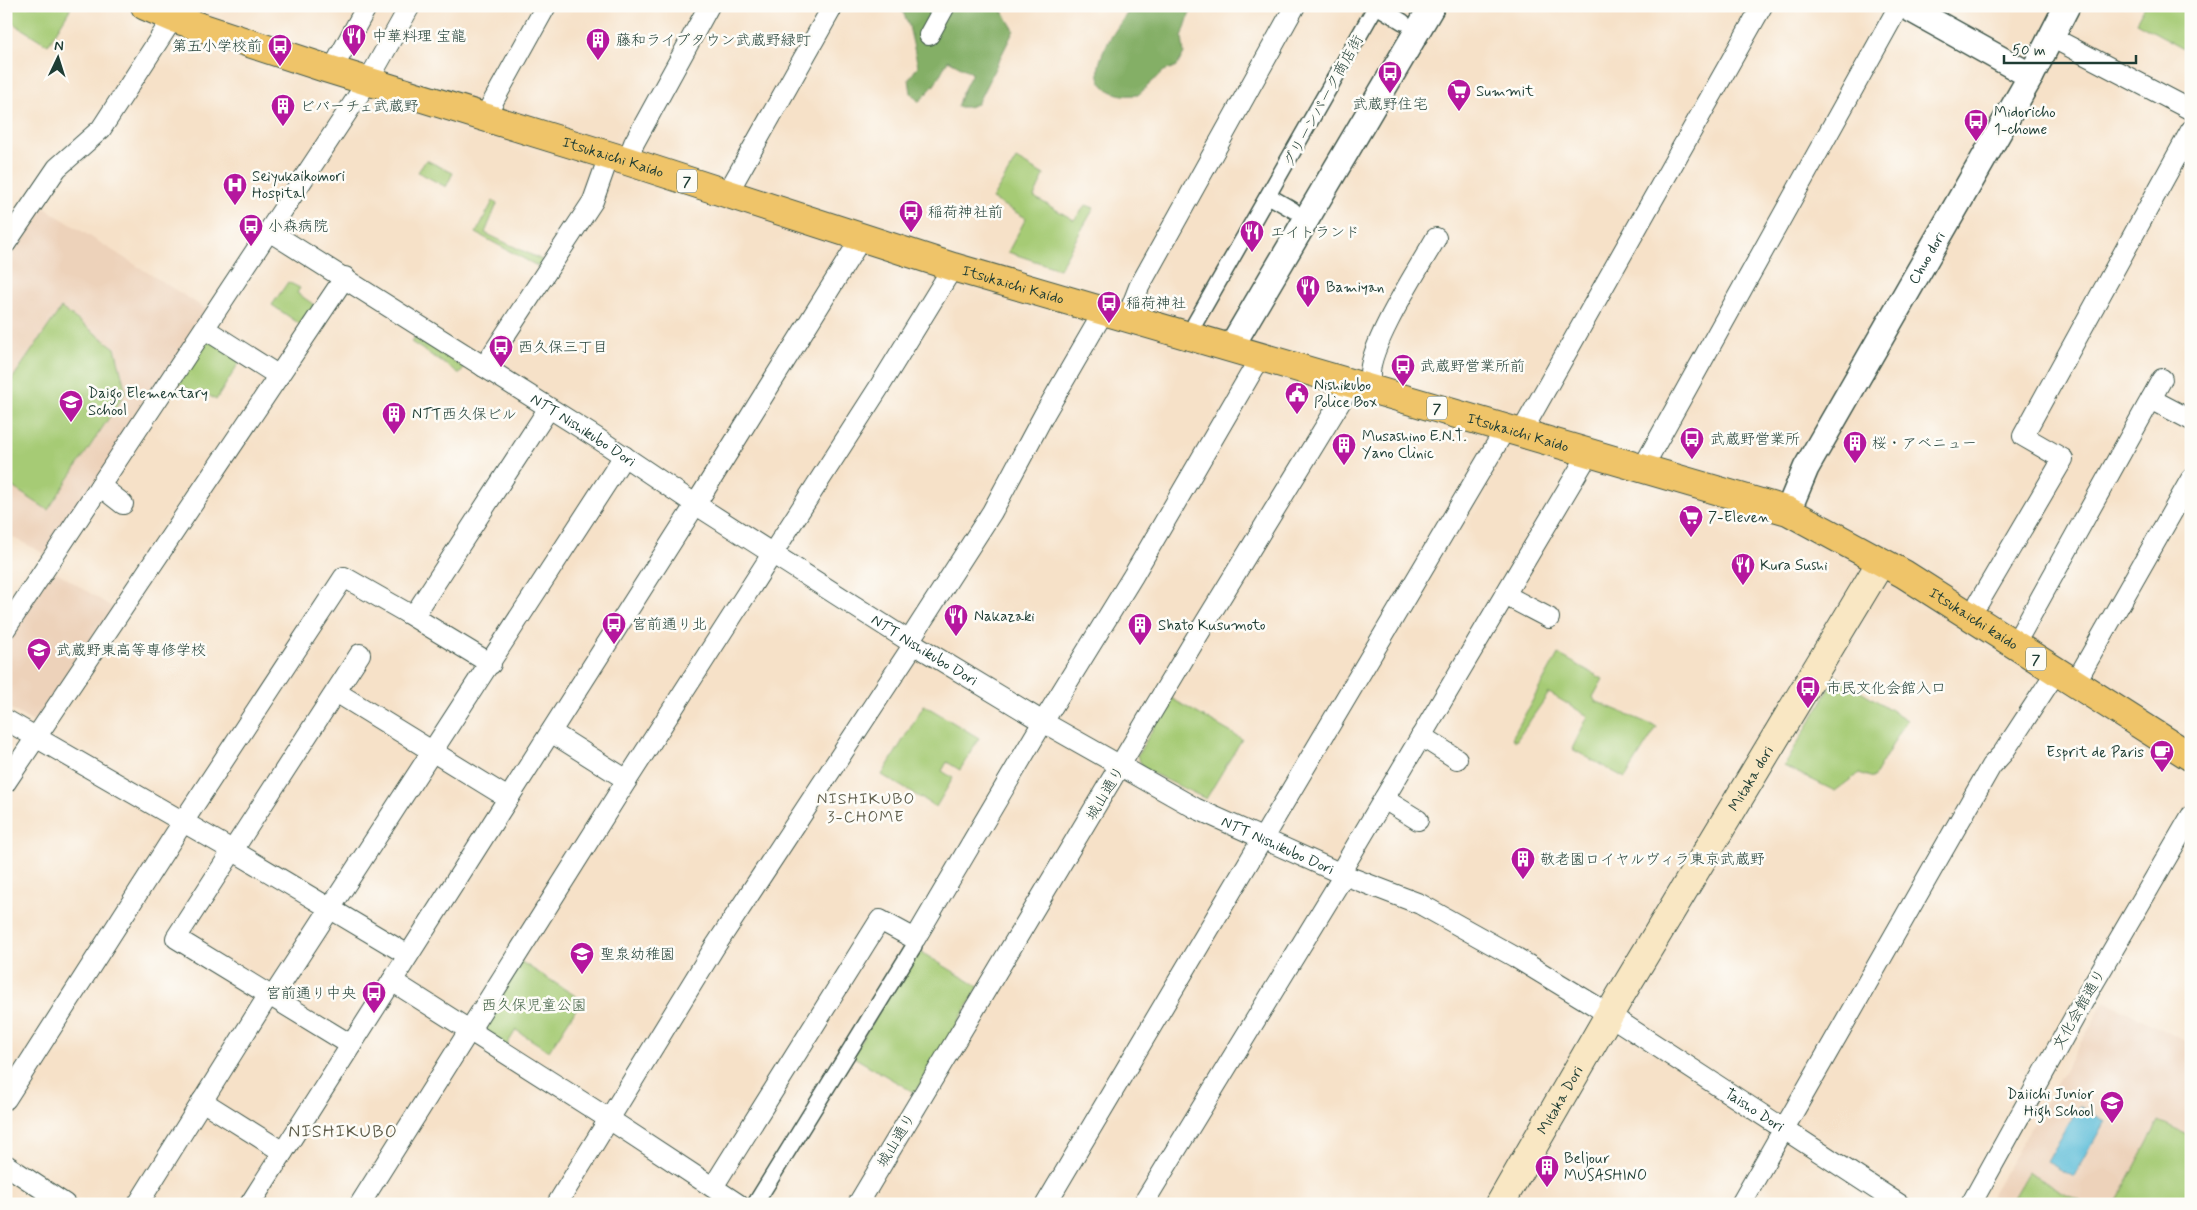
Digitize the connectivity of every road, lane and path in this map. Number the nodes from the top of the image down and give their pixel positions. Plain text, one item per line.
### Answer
1 (145, 6) edge
2 (367, 6) edge
3 (410, 6) edge
4 (546, 6) edge
5 (709, 6) edge
6 (833, 6) edge
7 (945, 6) edge
8 (1295, 6) edge
9 (1377, 6) edge
10 (1432, 6) edge
11 (1762, 6) edge
12 (1899, 6) edge
13 (1905, 6) edge
14 (2068, 6) edge
15 (173, 18) junction
16 (1403, 22) dead end
17 (929, 35) dead end
18 (2051, 37) junction
19 (332, 70) junction
20 (2031, 76) junction
21 (368, 81) junction
22 (490, 107) dead end
23 (2191, 110) edge
24 (2191, 130) edge
25 (618, 158) junction
26 (727, 194) junction
27 (1269, 196) junction
28 (1293, 210) dead end
29 (269, 231) junction
30 (862, 237) junction
31 (1436, 238) dead end
32 (6, 243) edge
33 (953, 267) junction
34 (345, 277) junction
35 (1116, 314) junction
36 (1195, 323) dead end
37 (205, 329) junction
38 (1231, 347) junction
39 (1261, 356) junction
40 (484, 367) junction
41 (279, 376) junction
42 (1361, 379) junction
43 (2162, 379) dead end
44 (2152, 399) junction
45 (548, 408) junction
46 (2191, 420) edge
47 (1514, 431) junction
48 (1589, 453) junction
49 (624, 456) junction
50 (1642, 469) junction
51 (2191, 479) edge
52 (100, 486) junction
53 (123, 504) dead end
54 (695, 504) junction
55 (1788, 511) junction
56 (772, 553) junction
57 (1881, 562) junction
58 (1505, 595) junction
59 (1979, 602) dead end
60 (407, 613) junction
61 (1549, 618) dead end
62 (6, 628) edge
63 (912, 642) junction
64 (2015, 644) junction
65 (360, 654) dead end
66 (491, 664) junction
67 (2065, 678) junction
68 (336, 692) junction
69 (6, 720) edge
70 (1043, 722) junction
71 (551, 732) junction
72 (1421, 736) junction
73 (36, 737) junction
74 (432, 750) junction
75 (2191, 757) edge
76 (1457, 759) dead end
77 (1120, 767) junction
78 (627, 780) junction
79 (6, 782) edge
80 (508, 798) junction
81 (1384, 799) junction
82 (2191, 816) edge
83 (1418, 820) dead end
84 (183, 822) junction
85 (1262, 840) junction
86 (232, 850) junction
87 (1342, 874) junction
88 (330, 908) junction
89 (915, 938) junction
90 (408, 955) junction
91 (392, 981) junction
92 (270, 997) junction
93 (1609, 1014) junction
94 (470, 1032) junction
95 (351, 1045) junction
96 (6, 1099) edge
97 (202, 1101) junction
98 (609, 1119) junction
99 (1784, 1128) junction
100 (283, 1152) junction
101 (6, 1165) edge
102 (713, 1187) junction
103 (65, 1204) edge
104 (138, 1204) edge
105 (250, 1204) edge
106 (360, 1204) edge
107 (557, 1204) edge
108 (738, 1204) edge
109 (755, 1204) edge
110 (858, 1204) edge
111 (1046, 1204) edge
112 (1143, 1204) edge
113 (1500, 1204) edge
114 (1741, 1204) edge
115 (1900, 1204) edge
116 (1971, 1204) edge

1 - 15 main road, Itsukaichi Kaido / 7
2 - 19 street
3 - 21 street
4 - 22 street
5 - 25 street
6 - 26 street
7 - 17 street
8 - 35 street
9 - 16 street, グリーンパーク商店街
9 - 27 street, グリーンパーク商店街
10 - 38 street
11 - 47 street
12 - 50 street
13 - 20 street
14 - 18 street, Chuo dori
15 - 19 main road, Itsukaichi Kaido / 7
15 - 32 street
18 - 20 street, Chuo dori
18 - 23 street
19 - 21 main road, Itsukaichi Kaido / 7
20 - 55 street, Chuo dori
21 - 25 main road, Itsukaichi Kaido / 7
21 - 29 street
24 - 59 street
25 - 26 main road, Itsukaichi Kaido / 7
25 - 40 street
26 - 30 main road, Itsukaichi Kaido / 7
27 - 28 street
27 - 36 street, グリーンパーク商店街
29 - 34 street, NTT Nishikubo Dori
29 - 37 street
30 - 33 main road, Itsukaichi Kaido / 7
30 - 54 street
31 - 42 street
33 - 35 main road, Itsukaichi Kaido / 7
33 - 56 street
34 - 40 street, NTT Nishikubo Dori
34 - 41 street
35 - 38 main road, Itsukaichi Kaido / 7
35 - 63 street
37 - 41 street
37 - 52 street
38 - 39 main road, Itsukaichi Kaido / 7
39 - 42 main road, Itsukaichi Kaido / 7
39 - 70 street
40 - 45 street, NTT Nishikubo Dori
41 - 73 street
42 - 47 main road, Itsukaichi Kaido / 7
42 - 77 street, 城山通り
43 - 44 street
44 - 46 street
44 - 64 street
45 - 49 street, NTT Nishikubo Dori
45 - 60 street
47 - 48 main road, Itsukaichi Kaido / 7
47 - 85 street
48 - 50 main road, Itsukaichi Kaido / 7
48 - 58 street
49 - 54 street, NTT Nishikubo Dori
49 - 66 street
50 - 55 main road, Itsukaichi Kaido / 7
51 - 67 street
52 - 53 street
52 - 62 street
54 - 56 street, NTT Nishikubo Dori
54 - 71 street
55 - 57 main road, Itsukaichi Kaido / 7
56 - 63 street, NTT Nishikubo Dori
56 - 78 street
57 - 64 main road, Itsukaichi kaido / 7
57 - 93 main road, Mitaka dori
58 - 61 street
58 - 72 street
60 - 66 street
60 - 84 street
63 - 70 street, NTT Nishikubo Dori
63 - 98 street
64 - 67 main road, Itsukaichi kaido / 7
65 - 68 street
66 - 74 street
67 - 75 main road, Itsukaichi kaido / 7
67 - 99 street
68 - 74 street
68 - 86 street
69 - 73 street
70 - 77 street, NTT Nishikubo Dori
70 - 89 street
71 - 78 street
71 - 80 street
72 - 76 street
72 - 81 street
73 - 79 street
73 - 84 street
74 - 80 street
74 - 88 street
77 - 85 street, NTT Nishikubo Dori
77 - 110 street, 城山通り
78 - 94 street
80 - 90 street
81 - 83 street
81 - 87 street
82 - 116 street, 文化会館通り
84 - 86 street
84 - 96 street
85 - 87 street, NTT Nishikubo Dori
85 - 111 street
86 - 88 street
86 - 92 street
87 - 93 street, NTT Nishikubo Dori
87 - 112 street
88 - 90 street
88 - 92 street
89 - 102 street
89 - 109 street
90 - 91 street
91 - 94 street
91 - 95 street
92 - 95 street
92 - 97 street
93 - 99 street, Taisho Dori
93 - 113 main road, Mitaka Dori
94 - 98 street
94 - 106 street
95 - 100 street
97 - 100 street
97 - 104 street
98 - 102 street
98 - 107 street
99 - 114 street
99 - 115 street, Taisho Dori
100 - 105 street
101 - 103 street
102 - 108 street

